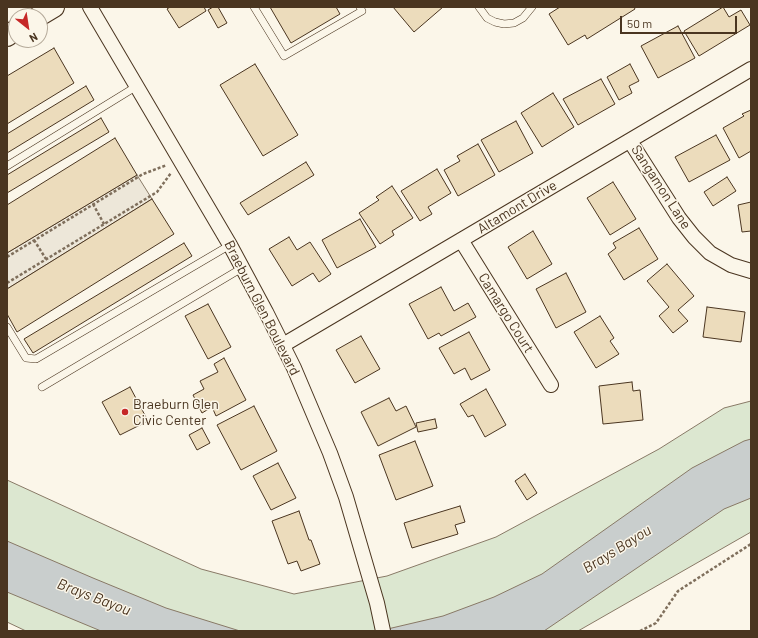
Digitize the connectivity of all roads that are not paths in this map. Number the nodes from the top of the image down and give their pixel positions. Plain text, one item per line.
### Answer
1 (90, 7) edge
2 (254, 7) edge
3 (360, 7) edge
4 (478, 7) edge
5 (532, 7) edge
6 (751, 69) edge
7 (137, 86) junction
8 (630, 141) junction
9 (7, 166) edge
10 (461, 240) junction
11 (230, 245) junction
12 (242, 268) junction
13 (751, 271) edge
14 (7, 327) edge
15 (283, 345) junction
16 (550, 385) dead end
17 (42, 387) dead end
18 (383, 631) edge

1 - 7 street, Braeburn Glen Boulevard
2 - 3 lane
4 - 5 lane
6 - 8 street, Altamont Drive
7 - 9 lane
7 - 11 street, Braeburn Glen Boulevard
8 - 10 street, Altamont Drive
8 - 13 street, Sangamon Lane
10 - 15 street, Altamont Drive
10 - 16 street, Camargo Court
11 - 12 street, Braeburn Glen Boulevard
11 - 14 lane
12 - 15 street, Braeburn Glen Boulevard
12 - 17 lane
15 - 18 street, Braeburn Glen Boulevard

